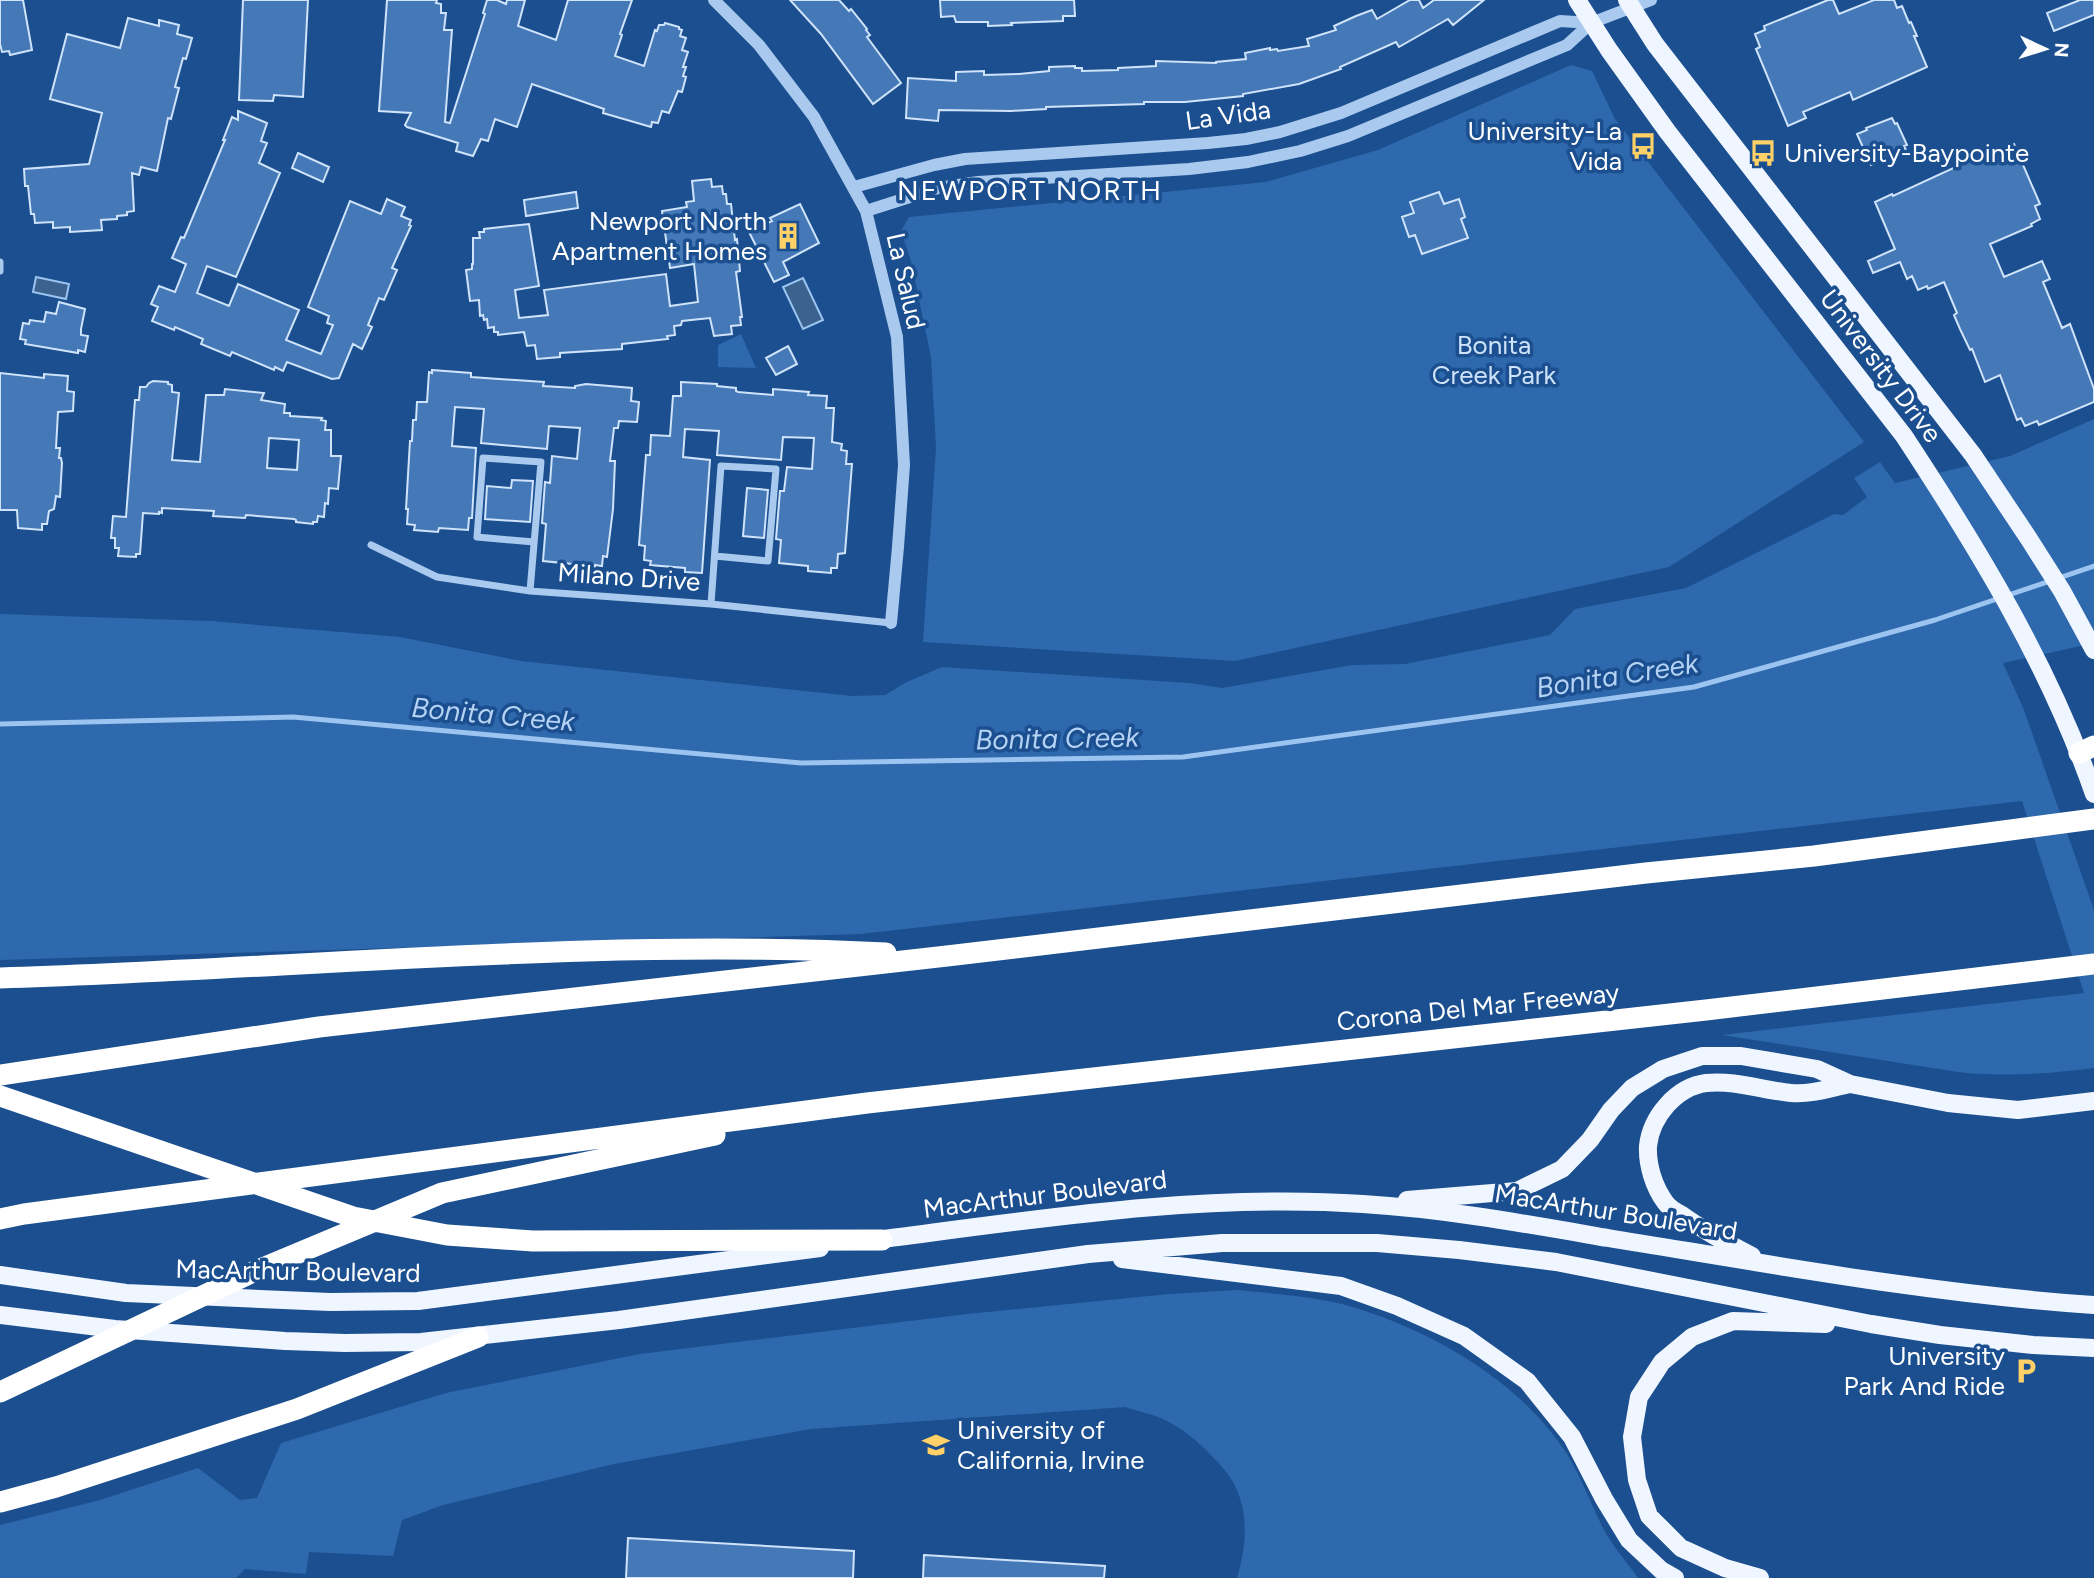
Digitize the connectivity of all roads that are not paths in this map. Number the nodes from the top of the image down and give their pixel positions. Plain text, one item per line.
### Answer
1 (714, 0) edge
2 (1577, 0) edge
3 (1651, 0) edge
4 (1629, 4) edge
5 (1591, 23) junction
6 (854, 187) junction
7 (866, 211) junction
8 (0, 262) edge
9 (0, 271) edge
10 (534, 542) junction
11 (371, 545) dead end
12 (715, 556) junction
13 (530, 591) junction
14 (711, 604) junction
15 (891, 623) joint
16 (2092, 647) edge
17 (2087, 749) edge
18 (2094, 794) edge
19 (2094, 819) edge
20 (947, 956) junction
21 (2094, 964) edge
22 (0, 978) edge
23 (0, 1075) edge
24 (1850, 1084) junction
25 (0, 1096) edge
26 (2094, 1101) edge
27 (867, 1103) junction
28 (1365, 1204) junction
29 (0, 1219) edge
30 (882, 1240) junction
31 (1087, 1254) junction
32 (1766, 1264) junction
33 (0, 1275) edge
34 (2094, 1306) edge
35 (0, 1315) edge
36 (1871, 1324) junction
37 (478, 1337) junction
38 (2094, 1348) edge
39 (0, 1392) edge
40 (0, 1502) edge
41 (1675, 1578) edge
42 (1760, 1578) edge

1 - 6 street, La Salud
2 - 5 main road, University Drive
3 - 4 street, La Vida
4 - 5 street, La Vida
4 - 16 main road, University Drive
5 - 6 street, La Vida
5 - 7 street, La Vida
5 - 17 main road, University Drive
6 - 7 street, La Salud
7 - 15 street, La Salud
8 - 9 street
10 - 10 street
10 - 13 street
11 - 13 street, Milano Drive
12 - 12 street
12 - 14 street
13 - 14 street, Milano Drive
14 - 15 street, Milano Drive
17 - 18 main road, University Drive
19 - 20 highway
20 - 22 highway
20 - 23 highway
21 - 27 highway, Corona Del Mar Freeway
24 - 26 main road
24 - 28 main road
24 - 32 main road
25 - 30 highway
27 - 29 highway
27 - 39 highway
28 - 30 main road, MacArthur Boulevard
28 - 32 main road, MacArthur Boulevard
30 - 33 main road, MacArthur Boulevard
31 - 36 main road
31 - 37 main road
31 - 41 main road
32 - 34 main road, MacArthur Boulevard
35 - 37 main road
36 - 38 main road
36 - 42 main road
37 - 40 highway

